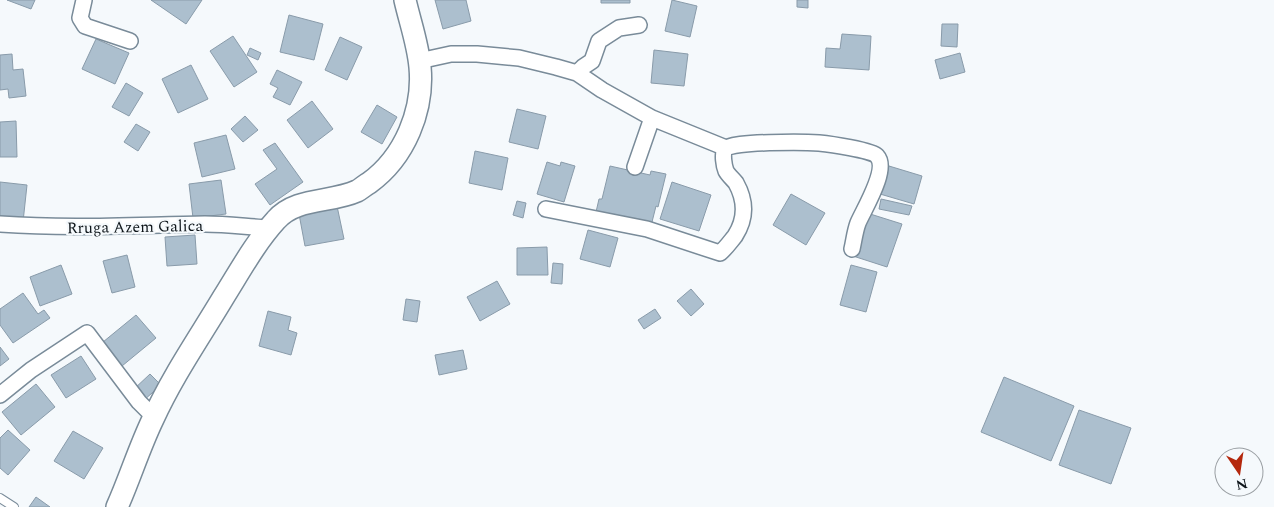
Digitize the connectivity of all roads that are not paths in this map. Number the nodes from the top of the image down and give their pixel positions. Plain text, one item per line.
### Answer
1 (84, 0) edge
2 (405, 0) edge
3 (640, 25) dead end
4 (130, 41) dead end
5 (419, 61) junction
6 (577, 73) junction
7 (652, 118) junction
8 (726, 148) junction
9 (635, 167) dead end
10 (546, 209) dead end
11 (0, 224) edge
12 (270, 228) junction
13 (852, 249) dead end
14 (0, 395) edge
15 (154, 416) junction
16 (0, 498) edge
17 (14, 507) edge
18 (117, 507) edge

1 - 4 street
2 - 5 street
3 - 6 street
5 - 6 street
5 - 12 street
6 - 7 street
7 - 8 street
7 - 9 street
8 - 10 street
8 - 13 street
11 - 12 street, Rruga Azem Galica
12 - 15 street
14 - 15 street
15 - 18 street
16 - 17 lane

